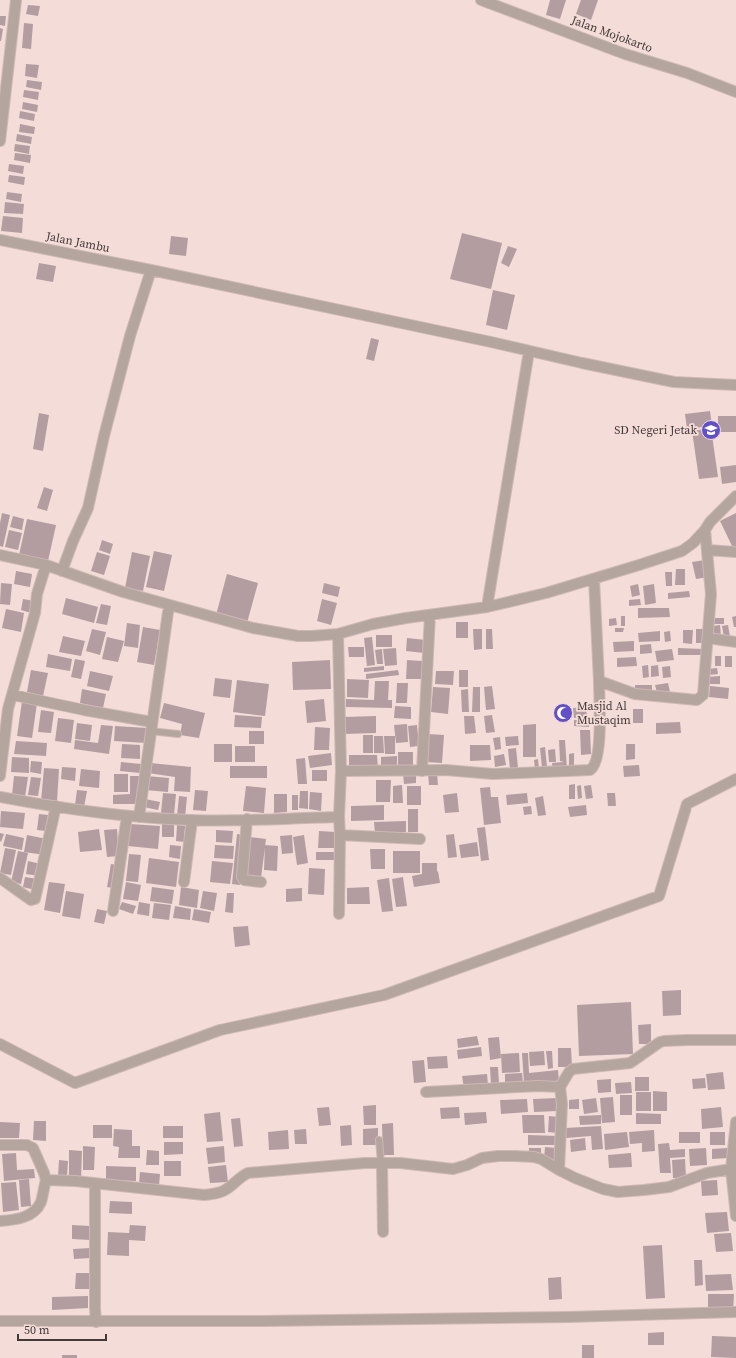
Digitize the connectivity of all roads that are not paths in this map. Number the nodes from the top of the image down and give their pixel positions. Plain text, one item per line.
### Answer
1 (16, 0) edge
2 (481, 0) edge
3 (736, 92) edge
4 (0, 141) edge
5 (0, 240) edge
6 (151, 270) junction
7 (529, 351) junction
8 (736, 385) edge
9 (736, 496) edge
10 (705, 530) junction
11 (708, 550) junction
12 (736, 552) edge
13 (0, 555) edge
14 (46, 565) junction
15 (62, 571) junction
16 (594, 579) junction
17 (169, 605) junction
18 (487, 607) junction
19 (430, 615) junction
20 (338, 634) junction
21 (708, 638) junction
22 (736, 642) edge
23 (599, 681) junction
24 (13, 695) junction
25 (4, 707) edge
26 (151, 727) junction
27 (178, 734) dead end
28 (340, 771) junction
29 (422, 771) junction
30 (0, 776) edge
31 (736, 779) edge
32 (0, 797) edge
33 (56, 806) junction
34 (127, 816) junction
35 (139, 817) junction
36 (339, 817) junction
37 (248, 819) junction
38 (192, 820) junction
39 (340, 835) junction
40 (420, 839) dead end
41 (0, 878) edge
42 (184, 882) dead end
43 (261, 882) dead end
44 (113, 911) dead end
45 (339, 914) dead end
46 (736, 1040) edge
47 (0, 1044) edge
48 (560, 1087) junction
49 (426, 1092) dead end
50 (736, 1122) edge
51 (380, 1140) dead end
52 (0, 1145) edge
53 (382, 1163) junction
54 (731, 1169) junction
55 (559, 1170) junction
56 (46, 1180) junction
57 (95, 1184) junction
58 (736, 1216) edge
59 (0, 1221) edge
60 (383, 1232) dead end
61 (736, 1312) edge
62 (0, 1321) edge
63 (96, 1322) junction

1 - 4 street
2 - 3 street, Jalan Mojokarto
5 - 6 street, Jalan Jambu
6 - 7 street, Jalan Jambu
6 - 15 street
7 - 8 street, Jalan Jambu
7 - 18 street
9 - 10 street
10 - 11 street
10 - 16 street
11 - 12 street
11 - 21 street
13 - 14 street
14 - 15 street
14 - 24 street
15 - 17 street
16 - 18 street
16 - 23 street
17 - 20 street
17 - 26 street
18 - 19 street
19 - 20 street
19 - 29 street
20 - 28 street
21 - 22 street
21 - 23 street
23 - 29 street
24 - 25 street
24 - 26 street
25 - 30 street
26 - 27 lane
26 - 35 street
28 - 29 street
28 - 36 street
31 - 47 street
32 - 33 street
33 - 34 street
33 - 41 street
34 - 35 street
34 - 44 street
35 - 38 street
36 - 37 street
36 - 39 street
37 - 38 street
37 - 43 street
38 - 42 street
39 - 40 street
39 - 45 street
46 - 48 street
48 - 49 street
48 - 55 street
50 - 54 street
51 - 53 lane
52 - 56 street
53 - 55 street
53 - 57 street
53 - 60 street
54 - 55 street
54 - 58 street
56 - 57 street
56 - 59 street
57 - 63 street
61 - 63 street
62 - 63 street

